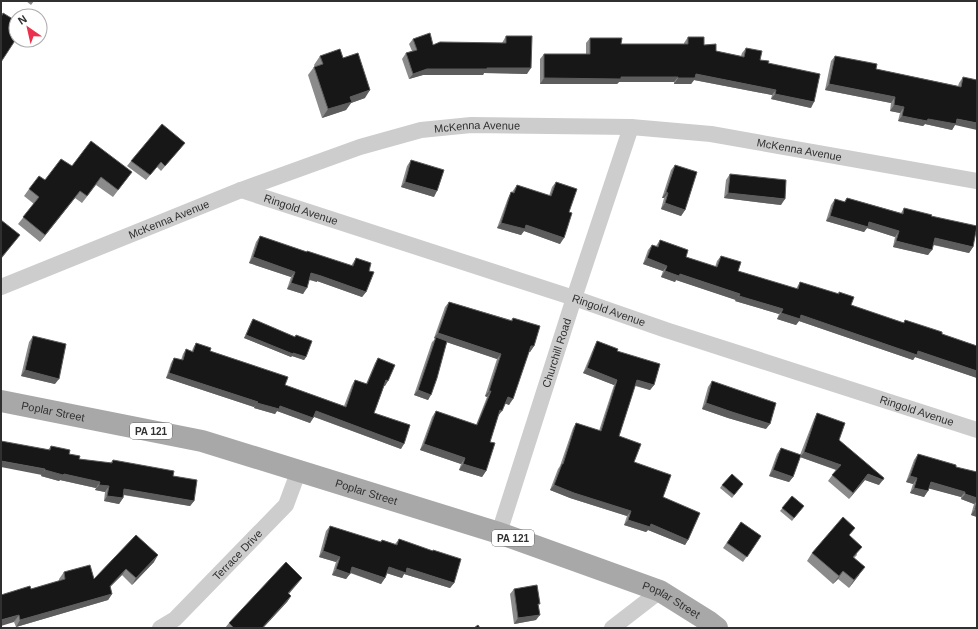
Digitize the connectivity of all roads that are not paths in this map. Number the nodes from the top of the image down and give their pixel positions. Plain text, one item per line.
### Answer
1 (631, 127) junction
2 (977, 182) edge
3 (241, 190) junction
4 (1, 287) edge
5 (574, 298) junction
6 (1, 401) edge
7 (977, 430) edge
8 (299, 470) junction
9 (499, 533) junction
10 (660, 591) junction
11 (160, 628) edge
12 (612, 628) edge
13 (717, 628) edge

1 - 2 street, McKenna Avenue
1 - 3 street, McKenna Avenue
1 - 5 street, Churchill Road
3 - 4 street, McKenna Avenue
3 - 5 street, Ringold Avenue
5 - 7 street, Ringold Avenue
5 - 9 street, Churchill Road
6 - 8 main road, Poplar Street / PA 121
8 - 9 main road, Poplar Street / PA 121
8 - 11 street, Terrace Drive
9 - 10 main road, Poplar Street / PA 121
10 - 12 street
10 - 13 main road, Poplar Street / PA 121

